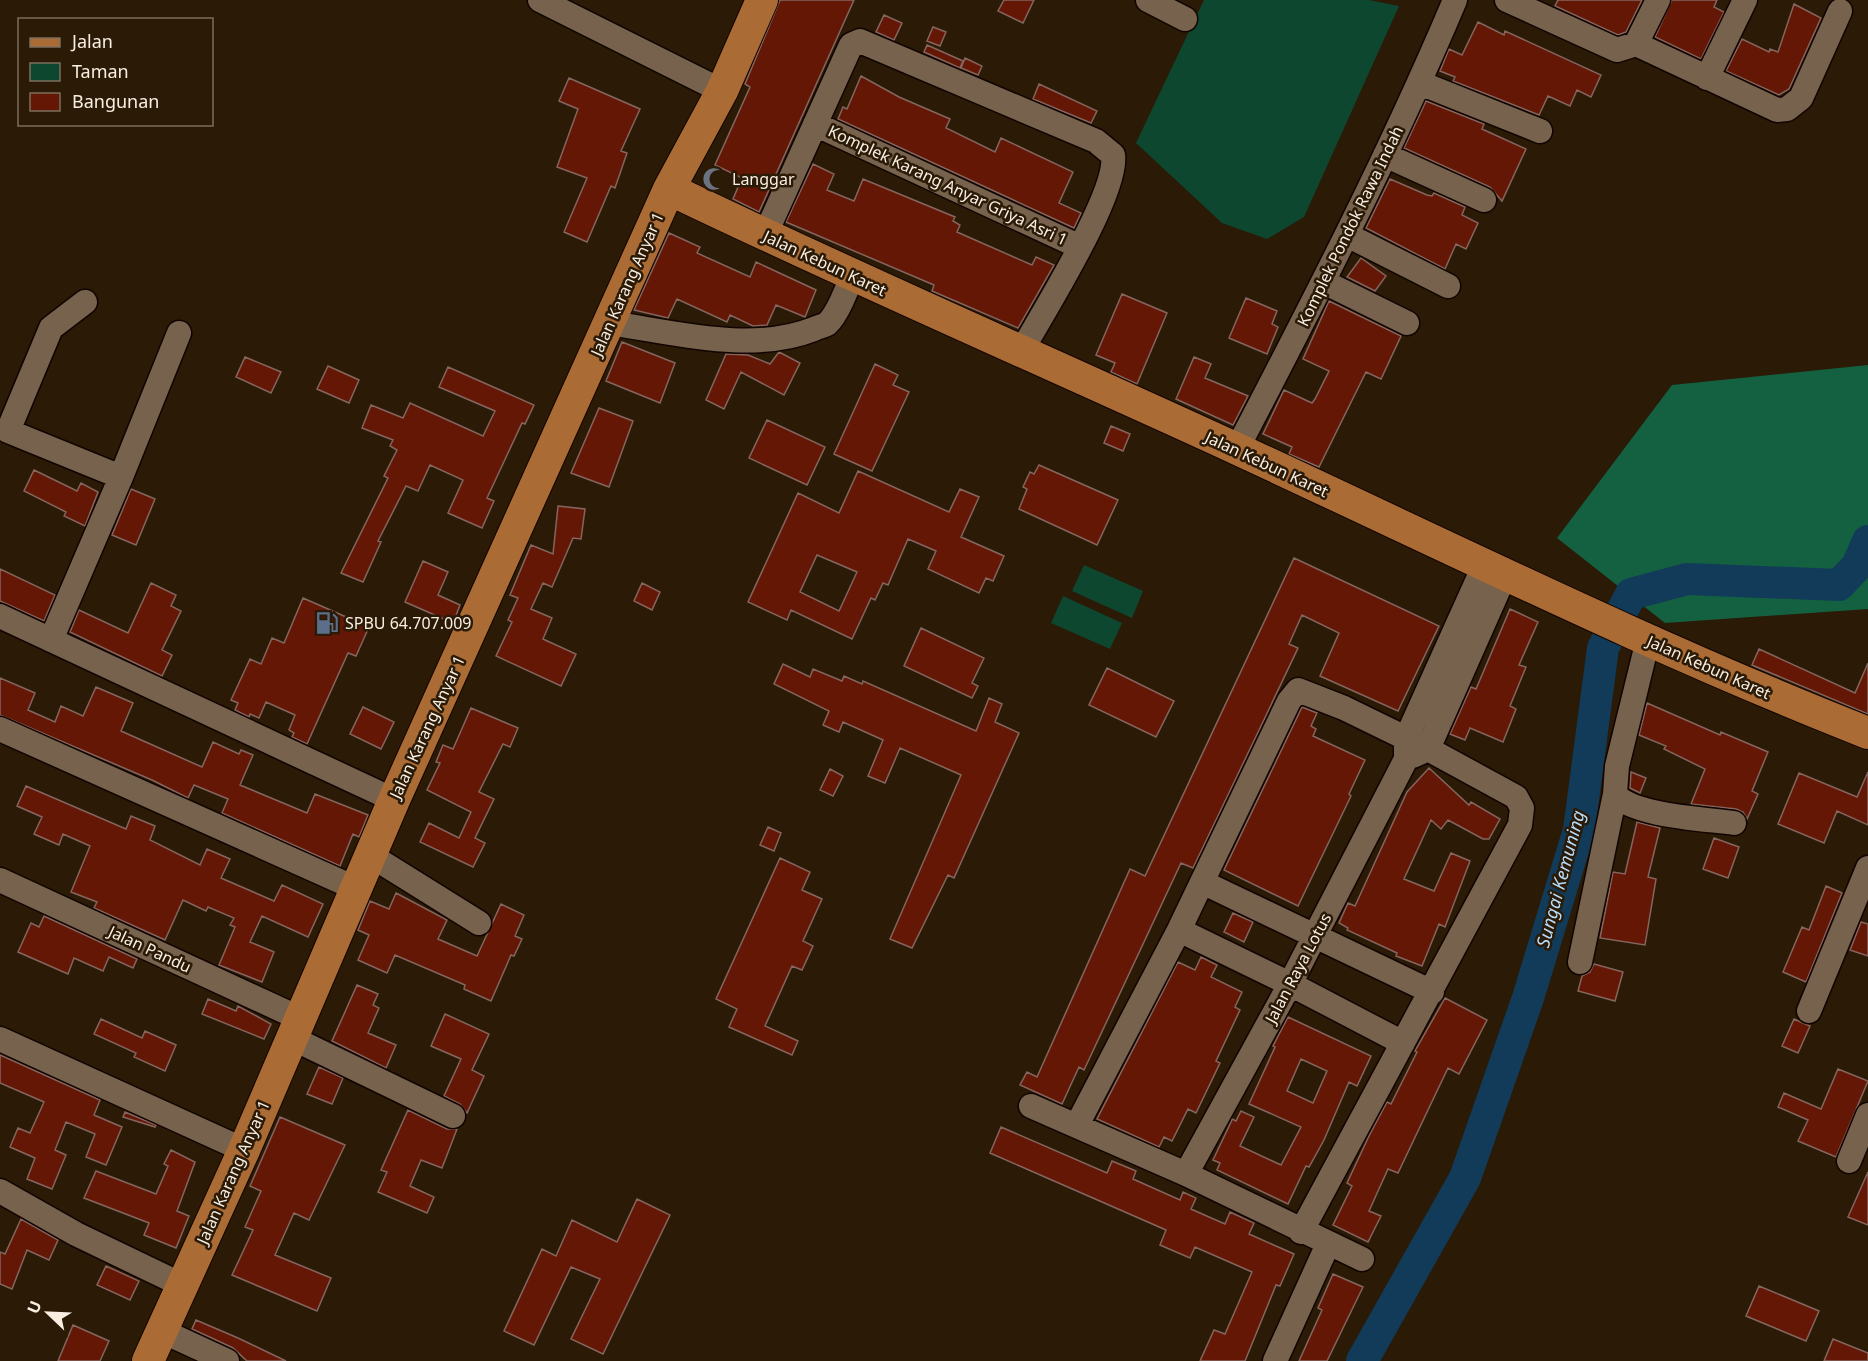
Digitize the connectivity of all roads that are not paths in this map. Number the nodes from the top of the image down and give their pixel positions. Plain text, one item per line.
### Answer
1 (540, 0) edge
2 (762, 0) edge
3 (1148, 0) edge
4 (1455, 0) edge
5 (1507, 0) edge
6 (1658, 0) edge
7 (1745, 0) edge
8 (1840, 11) dead end
9 (1185, 19) dead end
10 (1636, 44) junction
11 (1707, 78) junction
12 (1419, 83) junction
13 (722, 91) junction
14 (815, 124) junction
15 (1540, 131) dead end
16 (1385, 155) junction
17 (669, 189) junction
18 (1484, 200) dead end
19 (765, 235) junction
20 (1347, 235) junction
21 (1080, 247) junction
22 (852, 275) junction
23 (1324, 282) junction
24 (1448, 286) dead end
25 (85, 302) dead end
26 (609, 323) junction
27 (1407, 323) dead end
28 (179, 333) dead end
29 (1021, 352) junction
30 (4, 440) edge
31 (1237, 449) junction
32 (121, 477) junction
33 (1494, 570) junction
34 (0, 616) edge
35 (1641, 637) junction
36 (51, 640) junction
37 (0, 729) edge
38 (1868, 733) edge
39 (1406, 749) junction
40 (1428, 749) junction
41 (1616, 794) junction
42 (394, 800) junction
43 (1734, 823) dead end
44 (370, 855) junction
45 (1868, 868) edge
46 (0, 880) edge
47 (1202, 882) junction
48 (356, 888) junction
49 (479, 923) dead end
50 (1179, 930) junction
51 (1315, 936) junction
52 (1580, 962) dead end
53 (1290, 984) junction
54 (1432, 992) junction
55 (1809, 1011) dead end
56 (296, 1029) junction
57 (0, 1039) edge
58 (1403, 1043) junction
59 (1031, 1106) dead end
60 (1868, 1115) edge
61 (453, 1116) dead end
62 (1077, 1125) junction
63 (244, 1150) junction
64 (1849, 1161) dead end
65 (1186, 1174) junction
66 (0, 1191) edge
67 (1301, 1232) junction
68 (1328, 1244) junction
69 (1362, 1259) dead end
70 (182, 1285) junction
71 (162, 1331) junction
72 (148, 1361) edge
73 (227, 1361) edge
74 (1275, 1361) edge

1 - 13 street
2 - 13 main road, Jalan Karang Anyar 1
3 - 9 street
4 - 12 street, Komplek Pondok Rawa Indah
5 - 10 street
6 - 10 street
7 - 11 street
8 - 11 street
10 - 11 street
12 - 15 street
12 - 16 street, Komplek Pondok Rawa Indah
13 - 17 main road, Jalan Karang Anyar 1
14 - 19 street, Komplek Karang Anyar Griya Asri 1
14 - 21 street, Komplek Karang Anyar Griya Asri 1
14 - 21 street, Komplek Karang Anyar Griya Asri 1
16 - 18 street
16 - 20 street, Komplek Pondok Rawa Indah
17 - 19 main road, Jalan Kebun Karet
17 - 26 main road, Jalan Karang Anyar 1
19 - 22 main road, Jalan Kebun Karet
20 - 23 street, Komplek Pondok Rawa Indah
20 - 24 street
21 - 29 street, Komplek Karang Anyar Griya Asri 1
22 - 26 street
22 - 29 main road, Jalan Kebun Karet
23 - 27 street
23 - 31 street, Komplek Pondok Rawa Indah
25 - 30 street
26 - 42 main road, Jalan Karang Anyar 1
28 - 32 street
29 - 31 main road, Jalan Kebun Karet
30 - 32 street
31 - 33 main road, Jalan Kebun Karet
32 - 36 street
33 - 35 main road, Jalan Kebun Karet
33 - 39 street, Jalan Raya Lotus
33 - 40 street
34 - 36 street
35 - 38 main road, Jalan Kebun Karet
35 - 41 street
36 - 42 street
37 - 48 street
39 - 40 street
39 - 47 street
39 - 51 street, Jalan Raya Lotus
40 - 54 street
41 - 43 street
41 - 52 street
42 - 44 main road, Jalan Karang Anyar 1
44 - 48 main road, Jalan Karang Anyar 1
44 - 49 street
45 - 55 street
46 - 56 street, Jalan Pandu
47 - 50 street
47 - 51 street
48 - 56 main road, Jalan Karang Anyar 1
50 - 53 street
50 - 62 street
51 - 53 street, Jalan Raya Lotus
51 - 54 street
53 - 58 street
53 - 65 street, Jalan Raya Lotus
54 - 58 street
56 - 61 street, Jalan Pandu
56 - 63 main road, Jalan Karang Anyar 1
57 - 63 street
58 - 67 street
59 - 62 street
60 - 64 street
62 - 65 street
63 - 70 main road, Jalan Karang Anyar 1
65 - 67 street
66 - 70 street
67 - 68 street
68 - 69 street
68 - 74 street
70 - 71 main road, Jalan Karang Anyar 1
71 - 72 main road, Jalan Karang Anyar 1
71 - 73 street

